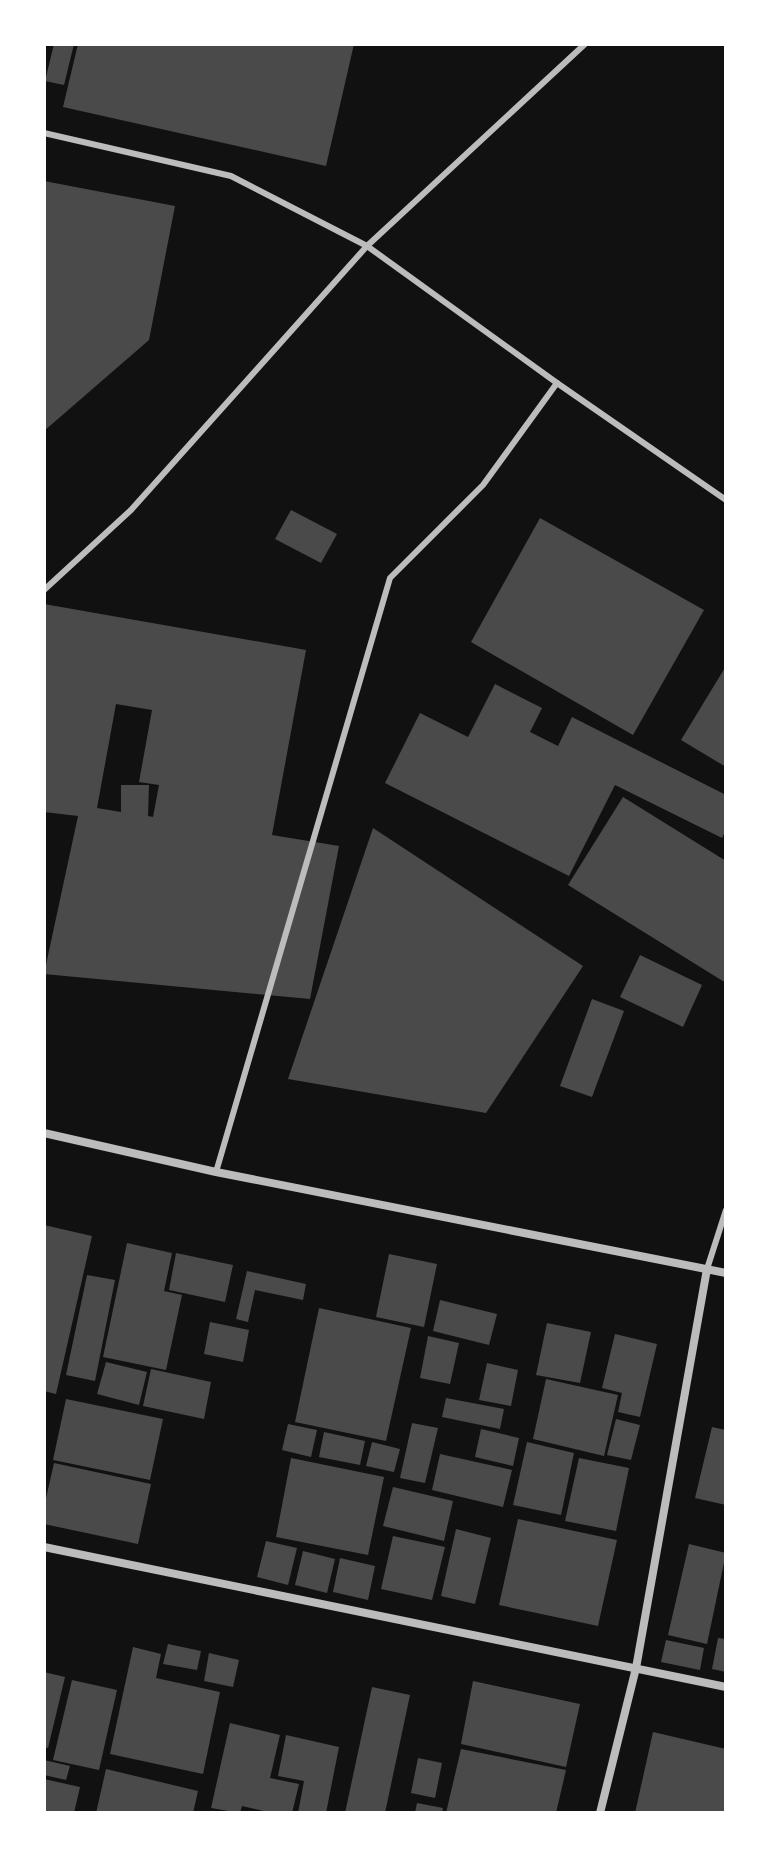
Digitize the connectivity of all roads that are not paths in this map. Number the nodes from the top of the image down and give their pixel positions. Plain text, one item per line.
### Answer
1 (585, 44) edge
2 (44, 133) edge
3 (367, 246) junction
4 (557, 383) junction
5 (726, 500) edge
6 (44, 590) edge
7 (44, 1133) edge
8 (216, 1172) junction
9 (726, 1210) edge
10 (707, 1269) junction
11 (726, 1273) edge
12 (44, 1547) edge
13 (636, 1668) junction
14 (726, 1687) edge
15 (600, 1813) edge

1 - 3 lane
2 - 3 lane
3 - 4 lane
3 - 6 lane
4 - 5 lane
4 - 8 lane
7 - 8 street
8 - 10 street
9 - 10 lane
10 - 11 street
10 - 13 street
12 - 13 street
13 - 14 street
13 - 15 street

